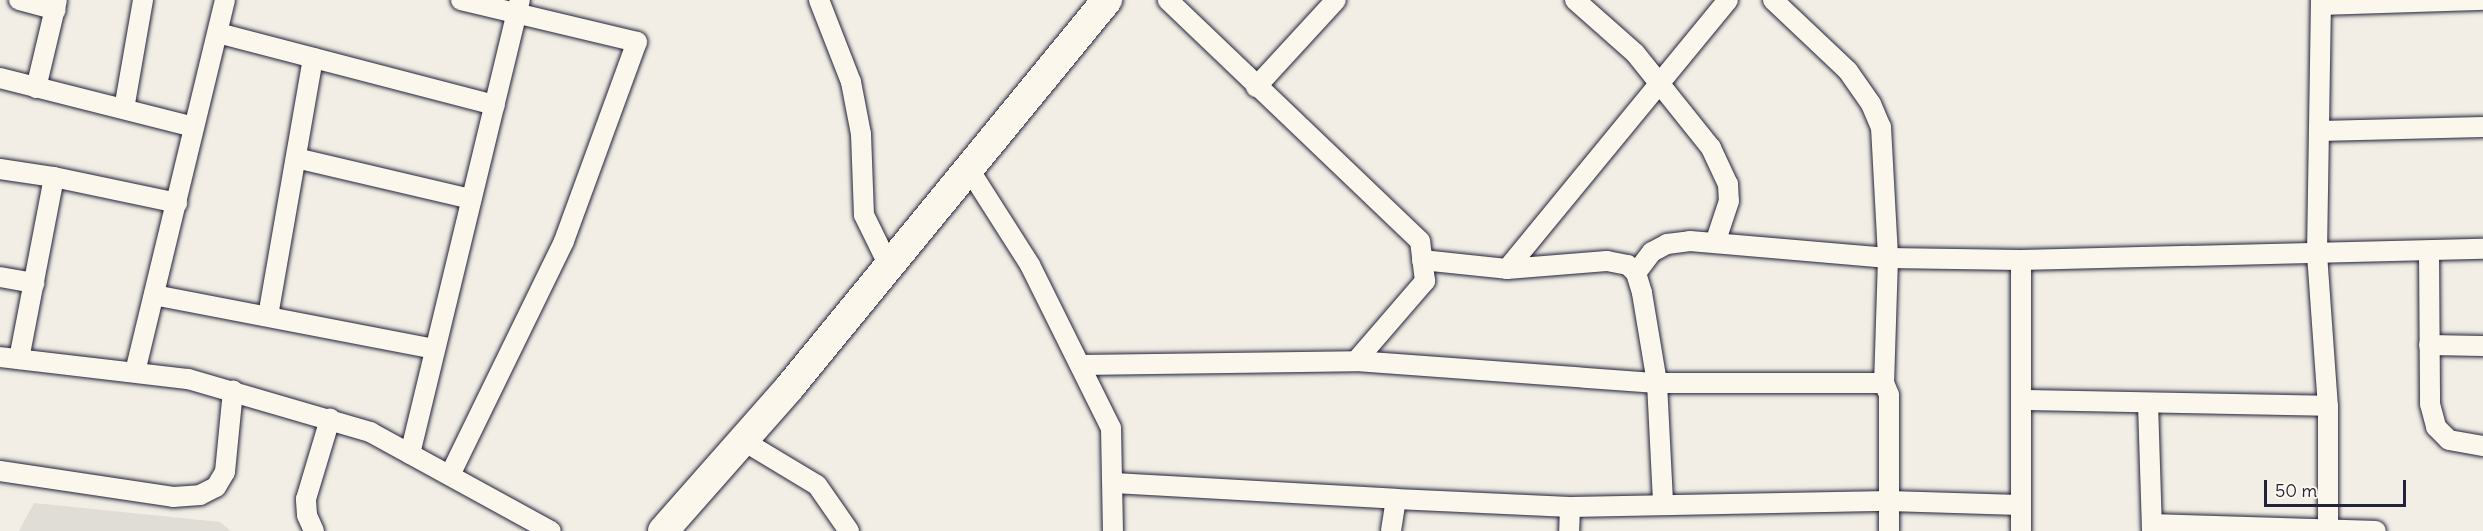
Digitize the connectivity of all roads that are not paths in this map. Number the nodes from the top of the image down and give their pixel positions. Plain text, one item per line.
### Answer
1 (19, 0) edge
2 (143, 0) edge
3 (225, 0) edge
4 (460, 0) edge
5 (819, 0) edge
6 (1107, 0) edge
7 (1168, 0) edge
8 (1336, 0) edge
9 (1575, 0) edge
10 (1728, 0) edge
11 (1773, 0) edge
12 (2483, 0) edge
13 (2321, 3) edge
14 (56, 5) edge
15 (518, 7) edge
16 (218, 33) junction
17 (314, 58) junction
18 (0, 78) edge
19 (1256, 87) junction
20 (1660, 87) junction
21 (36, 88) junction
22 (495, 105) junction
23 (124, 109) junction
24 (194, 127) junction
25 (2483, 127) edge
26 (2319, 131) junction
27 (296, 158) junction
28 (967, 166) junction
29 (0, 169) edge
30 (54, 177) junction
31 (471, 199) junction
32 (177, 203) junction
33 (1715, 243) junction
34 (2483, 249) edge
35 (2429, 251) junction
36 (2317, 254) junction
37 (1888, 258) junction
38 (1422, 260) junction
39 (2021, 260) junction
40 (888, 264) junction
41 (1508, 269) junction
42 (1636, 273) junction
43 (0, 277) edge
44 (34, 283) junction
45 (154, 295) junction
46 (268, 316) junction
47 (2429, 345) junction
48 (2483, 346) edge
49 (434, 349) junction
50 (10, 358) edge
51 (1356, 361) junction
52 (1081, 365) junction
53 (135, 372) junction
54 (1657, 383) junction
55 (1884, 383) junction
56 (233, 390) junction
57 (2024, 400) junction
58 (2148, 403) junction
59 (2328, 406) junction
60 (330, 419) junction
61 (742, 440) junction
62 (2483, 446) edge
63 (410, 454) junction
64 (0, 471) edge
65 (450, 476) junction
66 (1114, 483) junction
67 (1396, 499) junction
68 (1889, 501) junction
69 (1663, 502) junction
70 (2020, 505) junction
71 (1570, 507) junction
72 (2152, 527) edge
73 (2328, 530) edge
74 (314, 531) edge
75 (551, 531) edge
76 (663, 531) edge
77 (849, 531) edge
78 (1113, 531) edge
79 (1391, 531) edge
80 (1569, 531) edge
81 (1889, 531) edge
82 (2021, 531) edge
83 (2376, 531) edge

1 - 14 street
2 - 23 street
3 - 16 street
4 - 15 street
5 - 40 street
6 - 28 main road
7 - 19 street
8 - 19 street
9 - 20 street
10 - 20 street
11 - 37 street
12 - 13 street
13 - 26 street
14 - 21 street
15 - 22 street
15 - 65 street
16 - 17 street
16 - 24 street
17 - 22 street
17 - 27 street
18 - 21 street
19 - 38 street
20 - 33 street
20 - 41 street
21 - 23 street
22 - 31 street
23 - 24 street
24 - 32 street
25 - 26 street
26 - 36 street
27 - 31 street
27 - 46 street
28 - 40 main road
28 - 52 street
29 - 30 street
30 - 32 street
30 - 44 street
31 - 49 street
32 - 45 street
33 - 37 street
33 - 42 street
34 - 35 street
35 - 36 street
35 - 47 street
36 - 39 street
36 - 59 street
37 - 39 street
37 - 55 street
38 - 41 street
38 - 51 street
39 - 57 street
40 - 61 main road
41 - 42 street
42 - 54 street
43 - 44 street
44 - 50 street
45 - 46 street
45 - 53 street
46 - 49 street
47 - 48 street
47 - 62 street
49 - 63 street
50 - 53 street
51 - 52 street
51 - 54 street
52 - 66 street
53 - 56 street
54 - 55 street
54 - 69 street
55 - 68 street
56 - 60 street
56 - 64 street
57 - 58 street
57 - 70 street
58 - 59 street
58 - 72 street
59 - 73 street
60 - 63 street
60 - 74 street
61 - 76 main road
61 - 77 street
63 - 65 street
65 - 75 street
66 - 67 street
66 - 78 street
67 - 71 street
67 - 79 street
68 - 69 street
68 - 70 street
68 - 81 street
69 - 71 street
70 - 82 street
71 - 80 street
72 - 73 street
73 - 83 street

